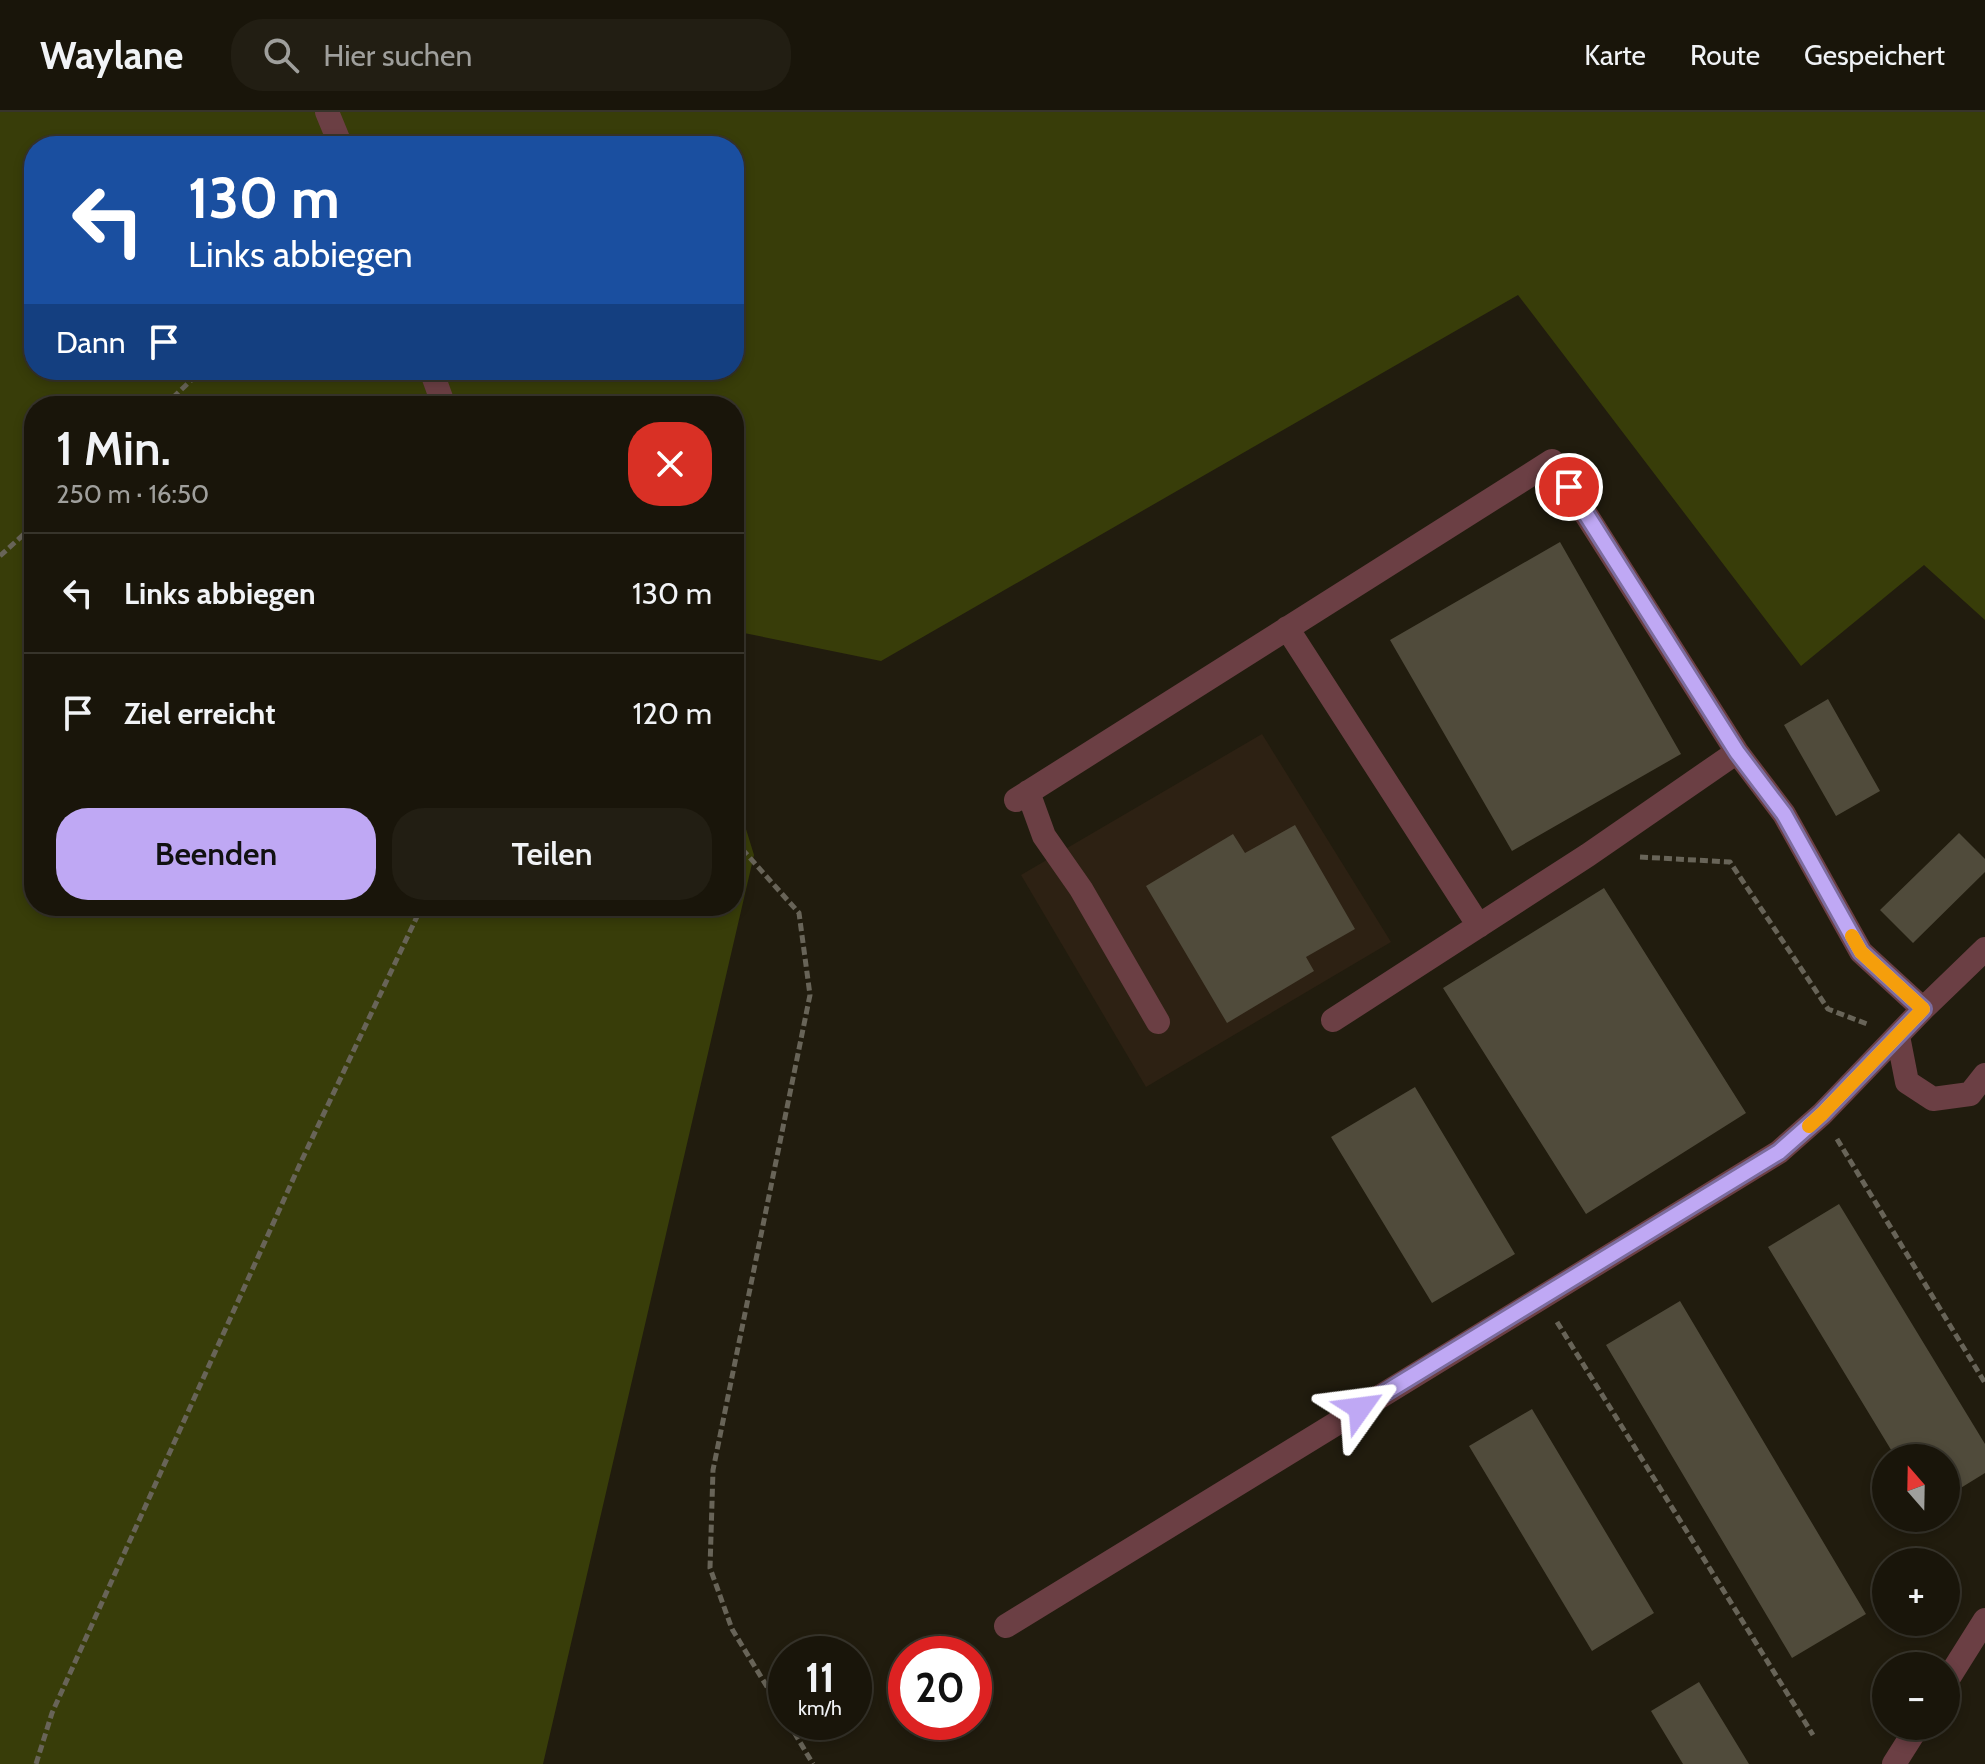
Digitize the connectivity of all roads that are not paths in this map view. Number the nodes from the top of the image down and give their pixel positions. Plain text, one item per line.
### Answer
1 (327, 112) edge
2 (337, 136) edge
3 (1287, 628) junction
4 (1737, 752) junction
5 (1479, 926) junction
6 (1985, 949) edge
7 (1923, 1009) junction
8 (1333, 1020) dead end
9 (1158, 1022) dead end
10 (1898, 1036) junction
11 (1985, 1075) edge
12 (1985, 1620) edge
13 (1006, 1626) dead end
14 (1960, 1660) edge
15 (1909, 1740) edge
16 (1894, 1764) edge

1 - 2 street
3 - 4 street
3 - 5 street
3 - 9 street
4 - 5 street
4 - 7 street
5 - 8 street
6 - 7 street
7 - 10 street
10 - 11 street
10 - 13 street
12 - 14 street
15 - 16 street

